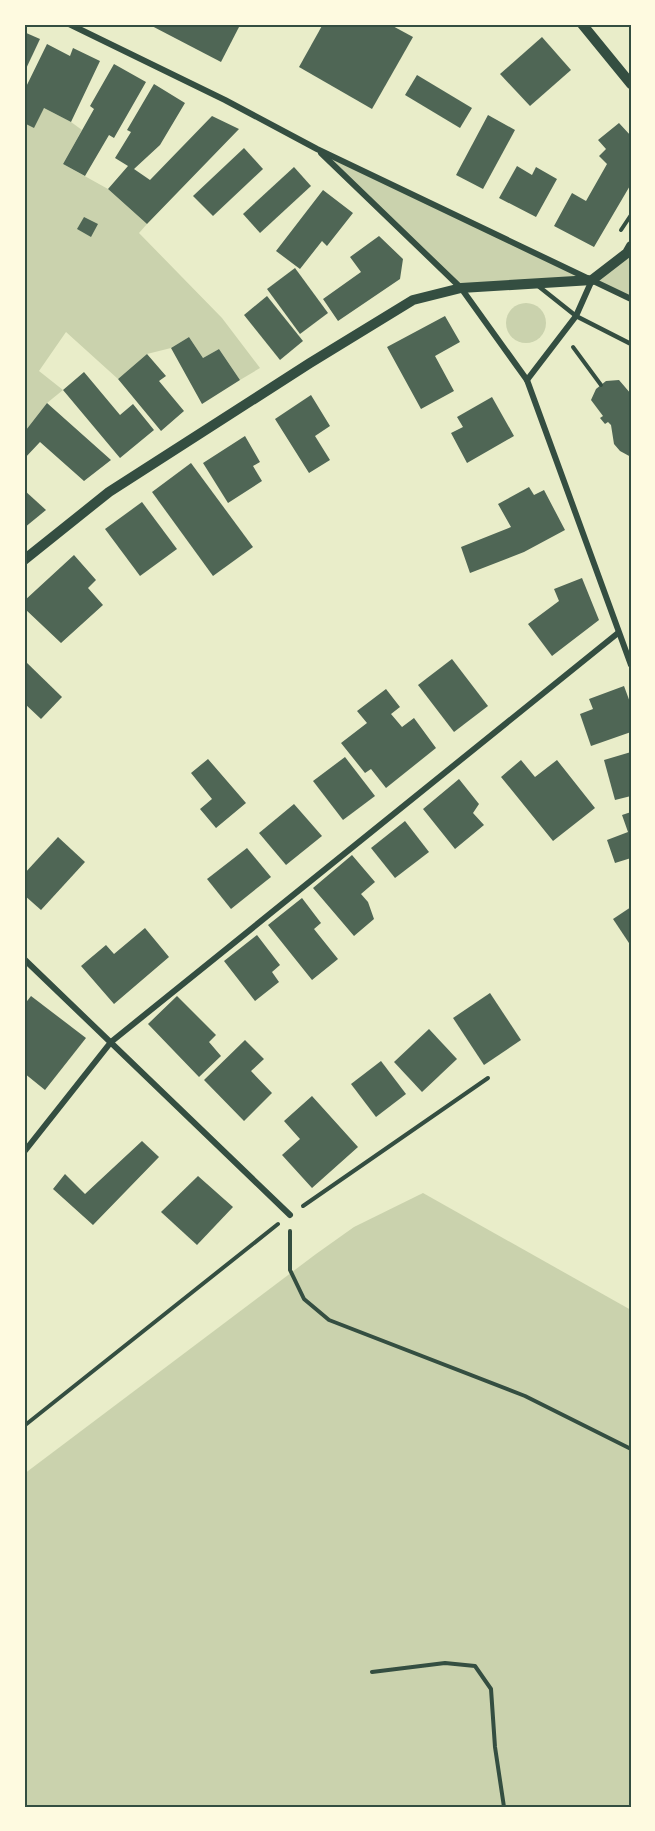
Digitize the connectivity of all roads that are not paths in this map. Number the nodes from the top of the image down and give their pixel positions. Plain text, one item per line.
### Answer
1 (69, 24) edge
2 (582, 24) edge
3 (631, 84) edge
4 (317, 149) junction
5 (631, 246) edge
6 (592, 280) junction
7 (536, 284) junction
8 (461, 288) junction
9 (631, 299) edge
10 (576, 316) junction
11 (631, 344) edge
12 (527, 380) junction
13 (24, 560) edge
14 (618, 633) junction
15 (631, 665) edge
16 (24, 959) edge
17 (111, 1042) junction
18 (24, 1152) edge
19 (290, 1215) road end

1 - 4 street
2 - 3 street
4 - 6 street
4 - 8 street
5 - 6 street
6 - 7 street
6 - 9 street
6 - 10 street
7 - 8 street
7 - 10 lane
8 - 12 street
8 - 13 street
10 - 11 lane
10 - 12 street
12 - 14 street
14 - 15 street
14 - 17 street
16 - 17 street
17 - 18 street
17 - 19 street

